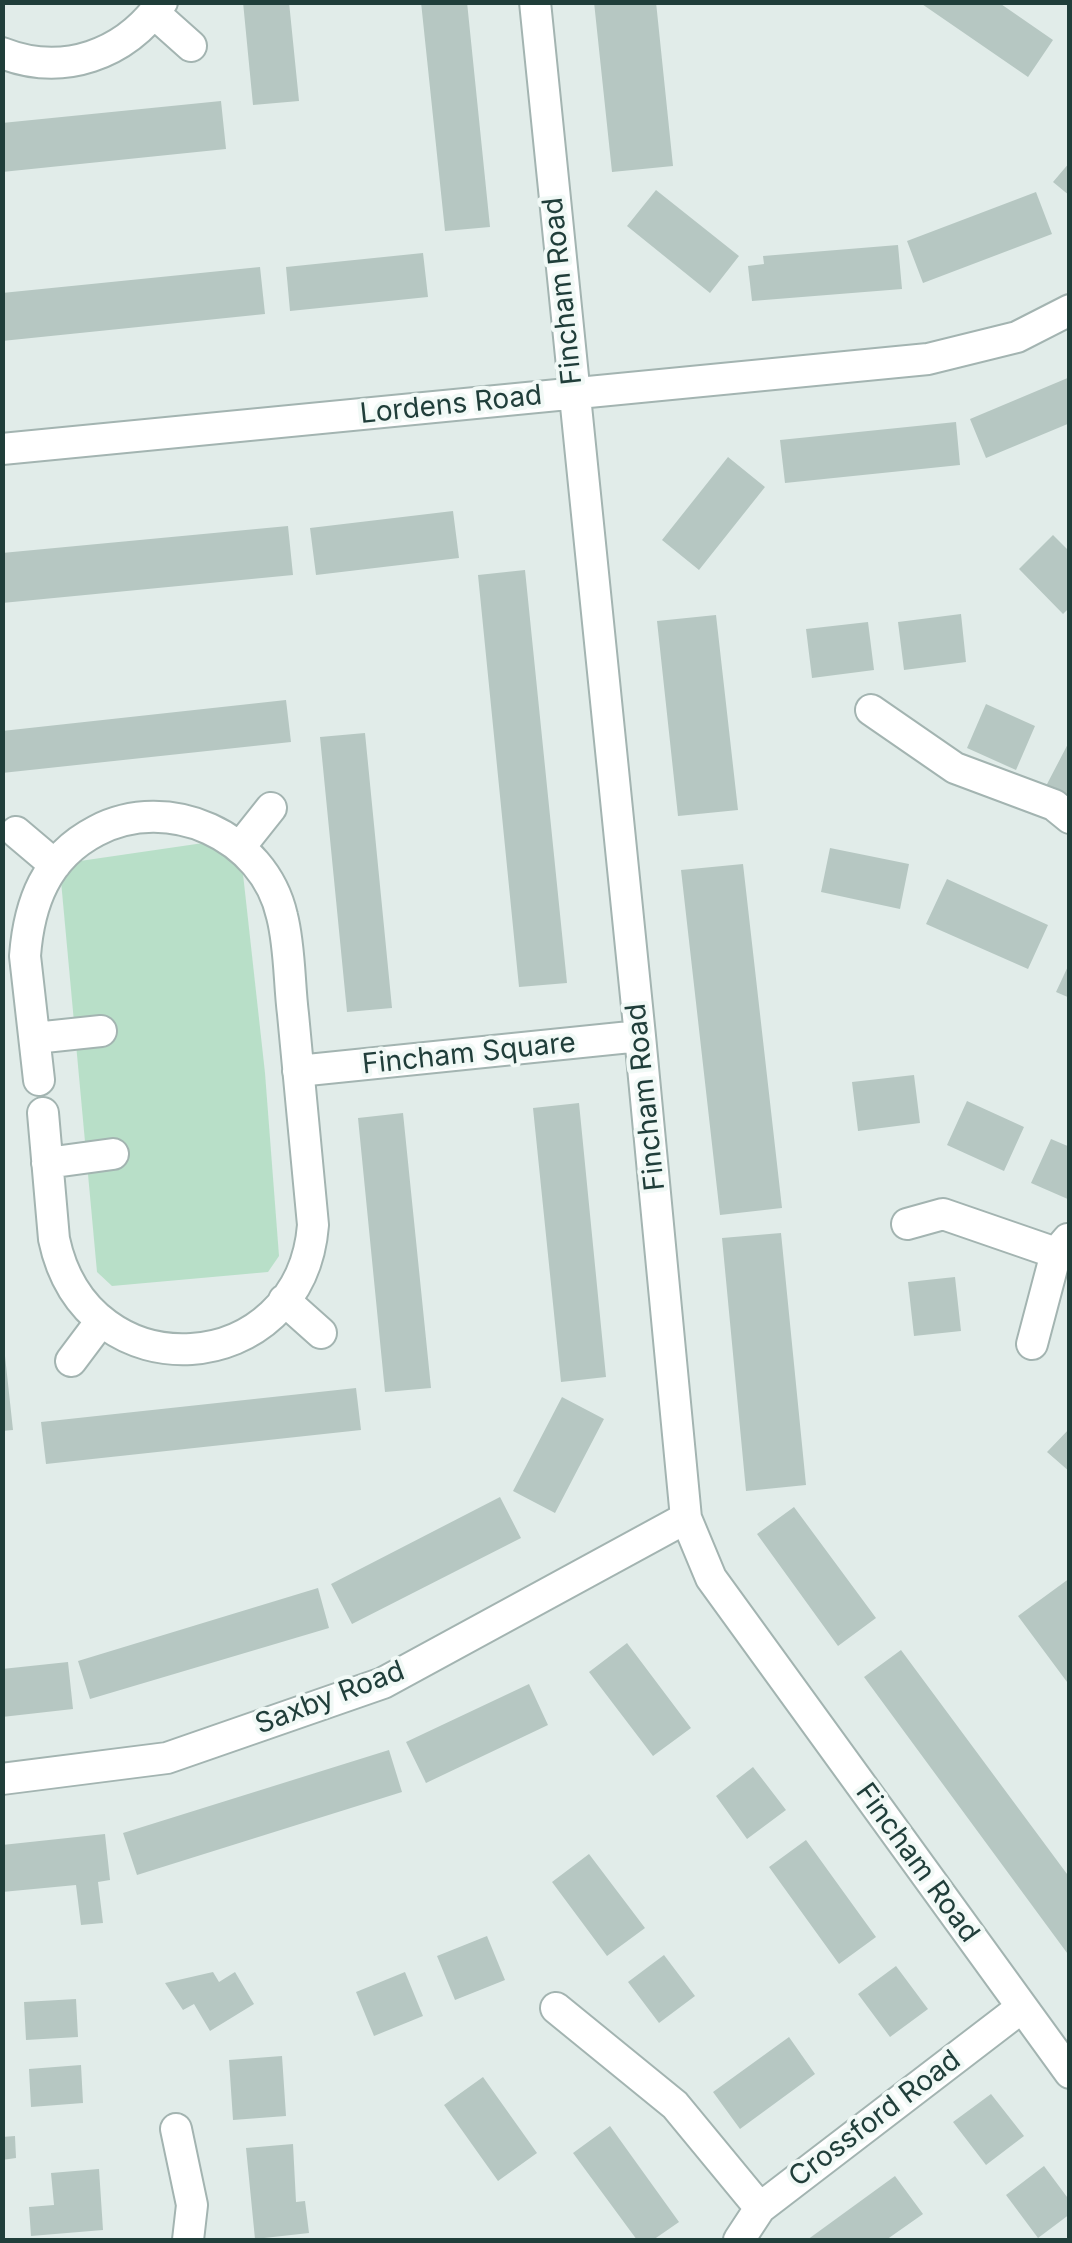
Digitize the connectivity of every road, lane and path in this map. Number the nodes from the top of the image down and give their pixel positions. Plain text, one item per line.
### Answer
1 (535, 2) edge
2 (158, 8) edge
3 (191, 46) dead end
4 (2, 53) edge
5 (1070, 310) edge
6 (574, 392) junction
7 (2, 449) edge
8 (871, 710) dead end
9 (271, 808) dead end
10 (1070, 818) edge
11 (16, 832) dead end
12 (240, 847) junction
13 (55, 866) junction
14 (101, 1031) dead end
15 (640, 1036) junction
16 (34, 1038) junction
17 (298, 1071) junction
18 (40, 1080) dead end
19 (43, 1113) dead end
20 (113, 1154) dead end
21 (47, 1162) junction
22 (907, 1224) dead end
23 (1063, 1245) edge
24 (284, 1300) junction
25 (102, 1321) junction
26 (321, 1334) dead end
27 (1032, 1344) dead end
28 (71, 1361) dead end
29 (686, 1518) junction
30 (2, 1779) edge
31 (556, 2008) dead end
32 (1021, 2008) junction
33 (1070, 2073) edge
34 (176, 2130) dead end
35 (760, 2208) junction
36 (188, 2240) edge
37 (740, 2240) edge

1 - 6 street, Fincham Road
2 - 3 street
2 - 4 street
5 - 6 street, Lordens Road
6 - 7 street, Lordens Road
6 - 15 street, Fincham Road
8 - 10 street
9 - 12 street
11 - 13 street
12 - 13 street
12 - 17 street
13 - 16 street
14 - 16 street
15 - 17 street, Fincham Square
15 - 29 street, Fincham Road
16 - 18 street
17 - 24 street
19 - 21 street
20 - 21 street
21 - 25 street
22 - 23 street
23 - 27 street
24 - 25 street
24 - 26 street
25 - 28 street
29 - 30 street, Saxby Road
29 - 32 street, Fincham Road
31 - 35 street
32 - 33 street, Fincham Road
32 - 35 street, Crossford Road
34 - 36 street
35 - 37 street, Crossford Road

